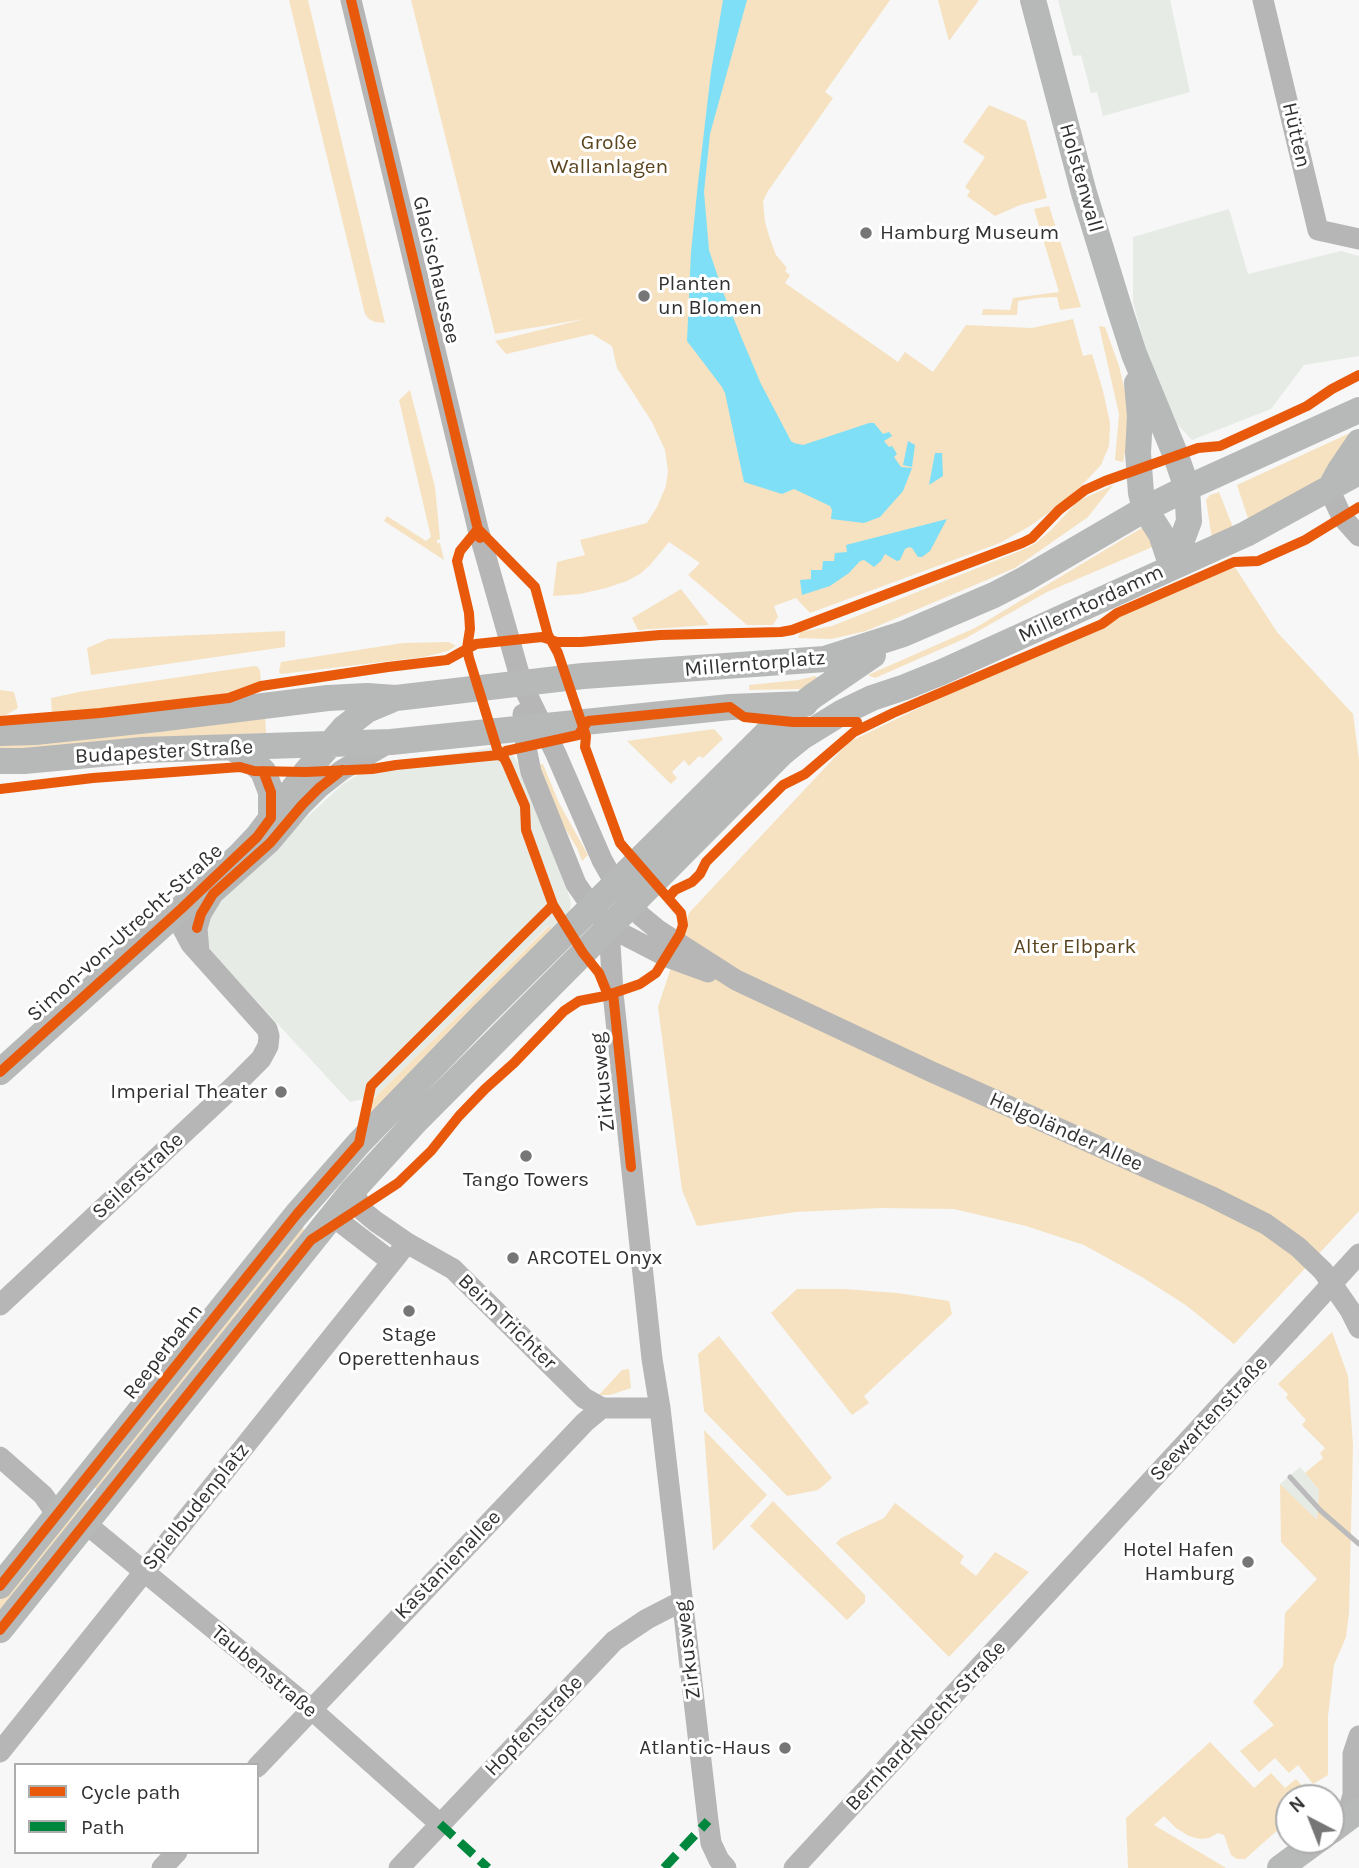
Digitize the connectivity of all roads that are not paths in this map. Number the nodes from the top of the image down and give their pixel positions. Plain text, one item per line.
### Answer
1 (351, 0) edge
2 (1033, 0) edge
3 (1263, 0) edge
4 (1359, 239) edge
5 (1134, 354) junction
6 (1359, 410) edge
7 (1359, 442) edge
8 (1359, 472) edge
9 (1186, 488) junction
10 (1329, 489) junction
11 (1145, 509) junction
12 (1359, 536) edge
13 (1172, 566) junction
14 (903, 634) junction
15 (522, 684) junction
16 (396, 698) junction
17 (873, 698) junction
18 (802, 705) junction
19 (533, 727) junction
20 (0, 733) edge
21 (391, 741) junction
22 (328, 745) junction
23 (233, 748) junction
24 (0, 761) edge
25 (271, 818) junction
26 (615, 883) junction
27 (631, 905) junction
28 (181, 909) junction
29 (601, 917) junction
30 (200, 954) junction
31 (736, 980) junction
32 (0, 1072) edge
33 (352, 1190) junction
34 (331, 1215) junction
35 (407, 1243) junction
36 (1359, 1254) edge
37 (392, 1262) junction
38 (0, 1305) edge
39 (1359, 1328) edge
40 (602, 1408) junction
41 (660, 1408) junction
42 (0, 1457) edge
43 (57, 1515) junction
44 (85, 1523) junction
45 (144, 1572) junction
46 (1058, 1583) joint
47 (0, 1586) edge
48 (682, 1601) junction
49 (0, 1630) edge
50 (311, 1709) junction
51 (1359, 1736) edge
52 (0, 1752) edge
53 (259, 1765) edge
54 (1349, 1819) edge
55 (440, 1824) junction
56 (175, 1854) edge
57 (1299, 1854) edge
58 (162, 1868) edge
59 (399, 1868) edge
60 (726, 1868) edge
61 (794, 1868) edge
62 (1280, 1868) edge

1 - 15 street, Glacischaussee
2 - 5 main road, Holstenwall
3 - 4 street, Hütten
5 - 9 main road, Holstenwall
5 - 11 main road, Holstenwall
6 - 9 main road
7 - 10 main road
8 - 10 main road
9 - 11 main road
9 - 13 main road, Millerntordamm
10 - 12 street
10 - 13 main road
11 - 13 main road, Holstenwall
11 - 14 main road
13 - 17 main road, Millerntordamm
14 - 15 main road, Millerntorplatz
14 - 18 main road, Millerntorplatz
15 - 16 main road, Budapester Straße
15 - 19 street
16 - 20 main road, Budapester Straße
16 - 22 main road, Budapester Straße
17 - 18 main road, Millerntorplatz
17 - 27 main road
18 - 19 main road, Millerntorplatz
18 - 26 main road, Millerntorplatz
19 - 21 main road, Budapester Straße
19 - 26 street
19 - 29 street
21 - 22 main road, Budapester Straße
21 - 30 street, Simon-von-Utrecht-Straße
22 - 23 main road, Budapester Straße
22 - 25 main road, Simon-von-Utrecht-Straße
23 - 24 main road, Budapester Straße
23 - 25 main road
25 - 28 main road, Simon-von-Utrecht-Straße
26 - 27 street, Helgoländer Allee
26 - 29 main road, Millerntorplatz
27 - 29 main road
27 - 31 street, Helgoländer Allee
28 - 30 street, Simon-von-Utrecht-Straße
28 - 32 main road, Simon-von-Utrecht-Straße
29 - 31 street, Helgoländer Allee
29 - 33 main road
29 - 41 street, Zirkusweg
29 - 43 main road, Reeperbahn
30 - 38 street, Seilerstraße
31 - 39 street, Helgoländer Allee
33 - 34 main road
33 - 35 street, Beim Trichter
34 - 37 street
34 - 44 main road
35 - 37 street
35 - 40 street, Beim Trichter
36 - 46 street, Seewartenstraße, bridge
37 - 45 street, Spielbudenplatz
40 - 41 street
40 - 50 street, Kastanienallee
41 - 48 street, Zirkusweg
42 - 43 street
43 - 47 main road, Reeperbahn
44 - 45 street, Taubenstraße
44 - 49 main road
45 - 50 street, Taubenstraße
45 - 52 street, Spielbudenplatz
46 - 61 street, Bernhard-Nocht-Straße
48 - 55 street, Hopfenstraße
48 - 60 street, Zirkusweg
50 - 53 street, Kastanienallee
50 - 55 street, Taubenstraße
51 - 54 street
55 - 59 street, Hopfenstraße
56 - 58 street
57 - 62 main road

